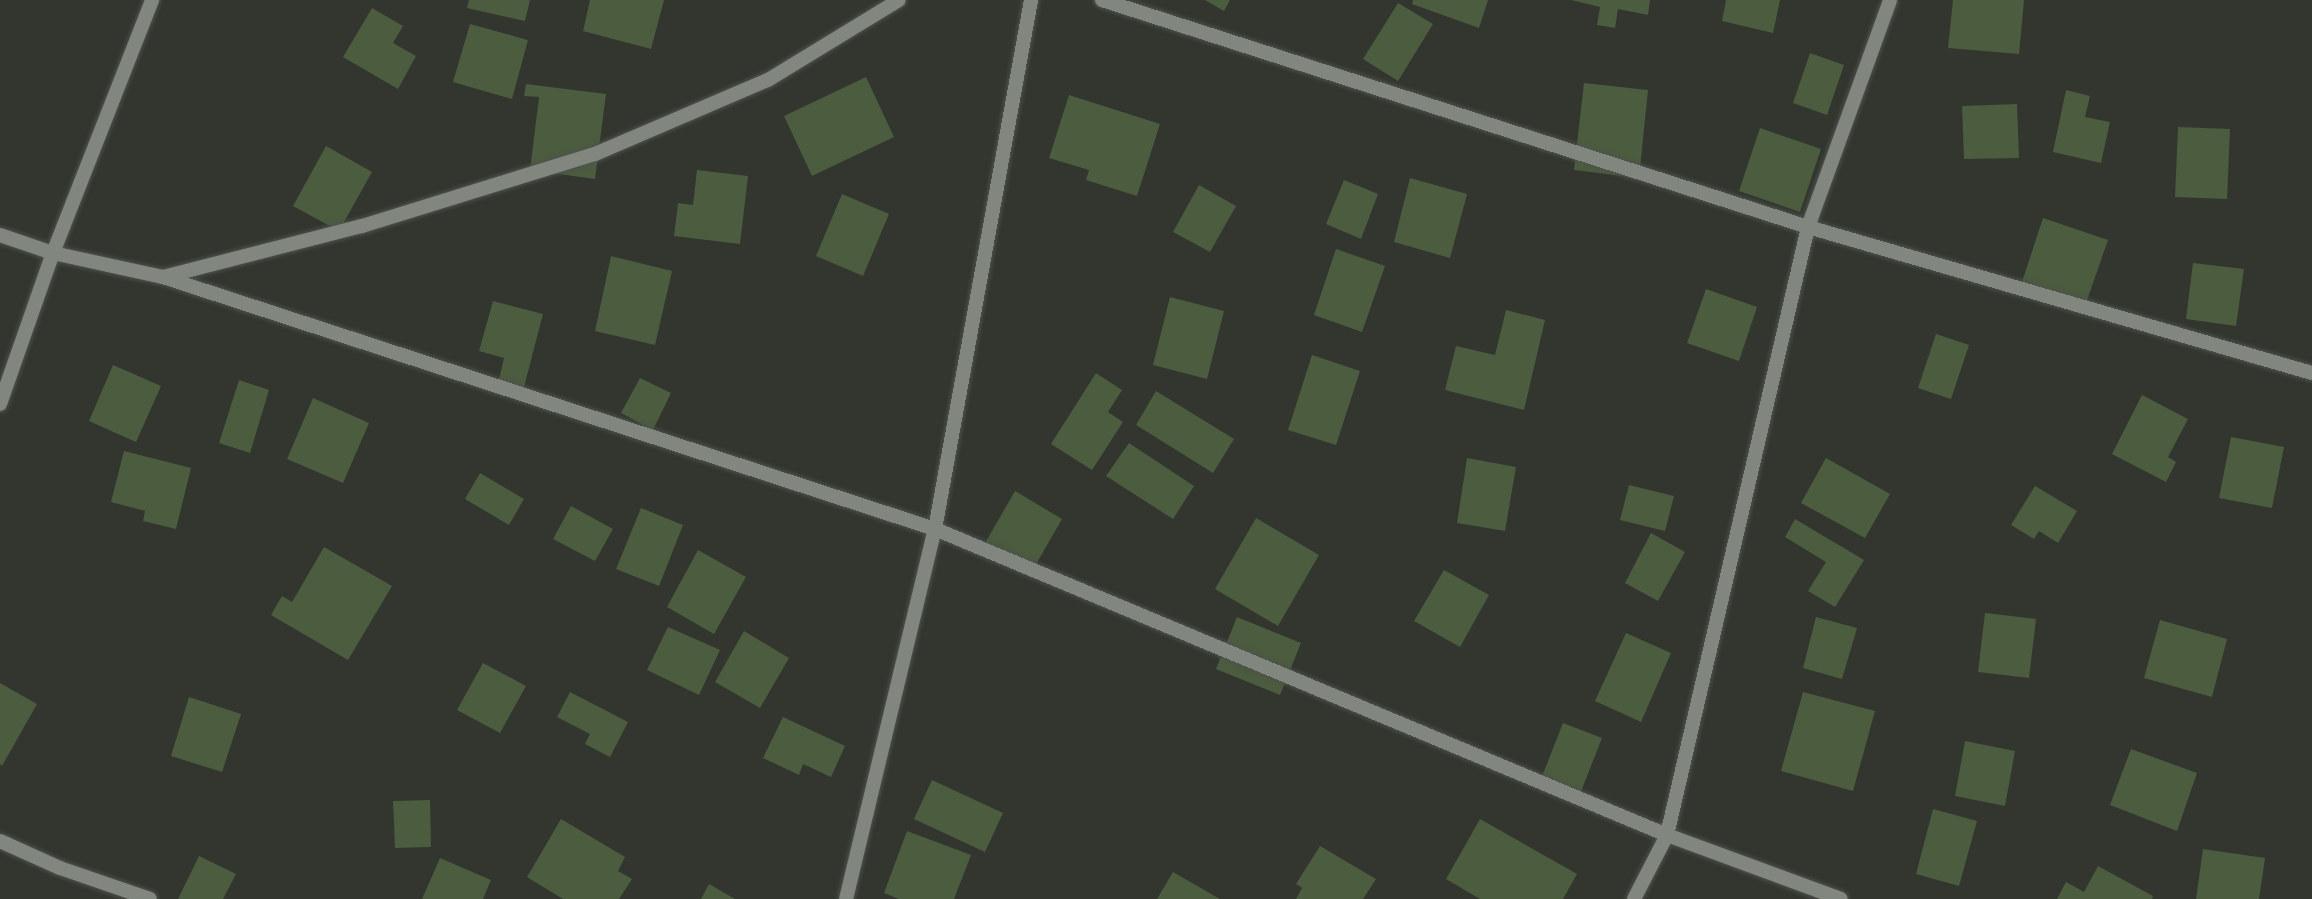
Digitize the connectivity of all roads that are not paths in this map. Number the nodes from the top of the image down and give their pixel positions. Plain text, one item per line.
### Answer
1 (152, 0) edge
2 (899, 0) edge
3 (1031, 0) edge
4 (1102, 0) edge
5 (1890, 0) edge
6 (1808, 227) junction
7 (4, 240) edge
8 (53, 253) junction
9 (163, 277) junction
10 (2312, 373) edge
11 (0, 404) edge
12 (935, 529) junction
13 (1667, 835) junction
14 (0, 841) edge
15 (150, 899) edge
16 (846, 899) edge
17 (1633, 899) edge
18 (1842, 899) edge

1 - 8 street
2 - 9 street
3 - 12 street
4 - 6 street
5 - 6 street
6 - 10 street
6 - 13 street
7 - 8 street
8 - 9 street
8 - 11 street
9 - 12 street
12 - 13 street
12 - 16 street
13 - 17 street
13 - 18 street
14 - 15 street

